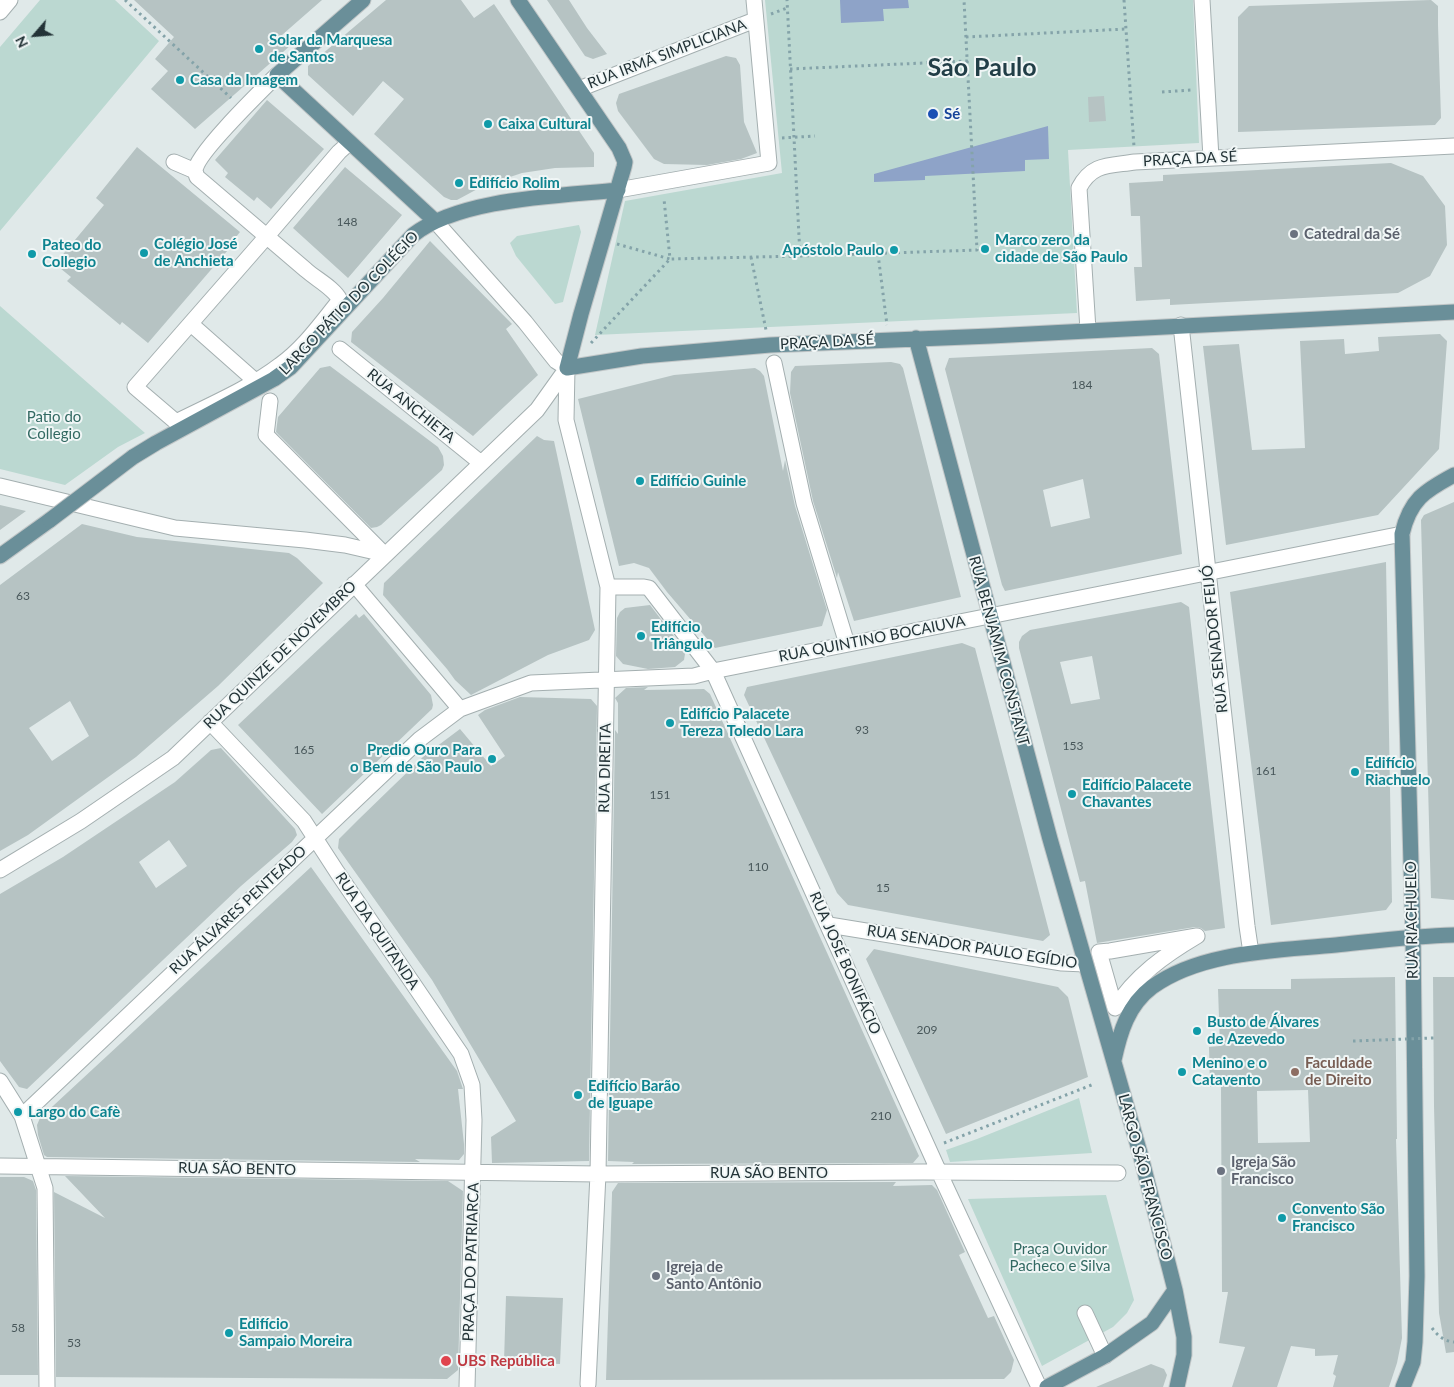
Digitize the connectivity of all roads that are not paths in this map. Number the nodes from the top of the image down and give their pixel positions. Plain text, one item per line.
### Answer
1 (10, 0) edge
2 (363, 0) edge
3 (518, 0) edge
4 (754, 0) edge
5 (1202, 0) edge
6 (0, 12) edge
7 (756, 20) junction
8 (277, 75) junction
9 (579, 89) junction
10 (349, 142) junction
11 (1454, 146) edge
12 (1211, 158) junction
13 (174, 162) dead end
14 (195, 171) junction
15 (618, 190) junction
16 (434, 221) junction
17 (267, 236) junction
18 (1454, 312) edge
19 (191, 324) junction
20 (1181, 325) junction
21 (1088, 330) junction
22 (916, 338) junction
23 (340, 349) dead end
24 (774, 363) dead end
25 (567, 368) junction
26 (252, 378) dead end
27 (270, 401) dead end
28 (481, 463) junction
29 (1454, 476) edge
30 (0, 486) edge
31 (1402, 534) junction
32 (384, 554) junction
33 (0, 556) edge
34 (1208, 572) junction
35 (354, 584) junction
36 (608, 587) junction
37 (989, 616) junction
38 (846, 644) junction
39 (713, 671) junction
40 (606, 680) junction
41 (460, 709) junction
42 (210, 722) junction
43 (315, 838) junction
44 (0, 870) edge
45 (829, 925) junction
46 (1454, 935) edge
47 (1413, 937) junction
48 (1252, 953) junction
49 (1085, 964) junction
50 (1115, 1008) joint
51 (1114, 1064) junction
52 (0, 1081) edge
53 (22, 1116) junction
54 (0, 1166) edge
55 (38, 1166) junction
56 (939, 1172) junction
57 (473, 1173) junction
58 (1118, 1173) dead end
59 (598, 1174) junction
60 (1176, 1290) junction
61 (1085, 1313) dead end
62 (1105, 1356) junction
63 (588, 1384) dead end
64 (47, 1387) edge
65 (467, 1387) edge
66 (1040, 1387) edge
67 (1047, 1387) edge
68 (1177, 1387) edge
69 (1403, 1387) edge

1 - 6 street
2 - 8 main road
3 - 9 main road
4 - 7 street
5 - 12 street
7 - 9 street, RUA IRMÃ SIMPLICIANA
7 - 15 street
8 - 10 main road
8 - 14 street
9 - 15 main road
10 - 16 main road
10 - 17 street
11 - 12 street, PRAÇA DA SÉ
12 - 21 street, PRAÇA DA SÉ
13 - 14 street
14 - 17 street, LARGO PÁTIO DO COLÉGIO
15 - 16 main road
15 - 25 main road
16 - 25 street
16 - 33 main road, LARGO PÁTIO DO COLÉGIO, bridge
17 - 19 street
17 - 19 street, LARGO PÁTIO DO COLÉGIO
18 - 20 main road, PRAÇA DA SÉ
19 - 26 street
20 - 21 main road, PRAÇA DA SÉ
20 - 34 street, RUA SENADOR FEIJÓ
21 - 22 main road, PRAÇA DA SÉ
22 - 25 main road, PRAÇA DA SÉ
22 - 37 main road, RUA BENJAMIM CONSTANT
23 - 28 street, RUA ANCHIETA
24 - 38 street
25 - 28 street, RUA QUINZE DE NOVEMBRO
25 - 36 street, RUA DIREITA
27 - 32 street
28 - 32 street, RUA QUINZE DE NOVEMBRO
29 - 31 main road, RUA RIACHUELO
30 - 32 street
31 - 34 street, RUA QUINTINO BOCAIUVA
31 - 47 main road, RUA RIACHUELO
32 - 35 street, RUA QUINZE DE NOVEMBRO
34 - 37 street, RUA QUINTINO BOCAIUVA
34 - 48 street, RUA SENADOR FEIJÓ
35 - 41 street
35 - 42 street, RUA QUINZE DE NOVEMBRO
36 - 39 street, RUA JOSÉ BONIFÁCIO
36 - 40 street, RUA DIREITA
37 - 38 street, RUA QUINTINO BOCAIUVA
37 - 49 main road, RUA BENJAMIM CONSTANT
38 - 39 street, RUA QUINTINO BOCAIUVA
39 - 40 street, RUA QUINTINO BOCAIUVA
39 - 45 street, RUA JOSÉ BONIFÁCIO
40 - 41 street, RUA ÁLVARES PENTEADO
40 - 59 street, RUA DIREITA
41 - 43 street, RUA ÁLVARES PENTEADO
42 - 43 street, RUA DA QUITANDA
42 - 44 street, RUA QUINZE DE NOVEMBRO
43 - 53 street, RUA ÁLVARES PENTEADO
43 - 57 street, RUA DA QUITANDA
45 - 49 street, RUA SENADOR PAULO EGÍDIO
45 - 56 street, RUA JOSÉ BONIFÁCIO
46 - 47 main road, LARGO SÃO FRANCISCO
47 - 48 main road, LARGO SÃO FRANCISCO
47 - 69 main road, RUA RIACHUELO
48 - 51 main road, LARGO SÃO FRANCISCO
49 - 51 main road, LARGO SÃO FRANCISCO
50 - 50 street
51 - 60 main road, LARGO SÃO FRANCISCO
52 - 53 street
53 - 55 street
54 - 55 street, RUA SÃO BENTO
55 - 57 street, RUA SÃO BENTO
55 - 64 street
56 - 58 street
56 - 59 street, RUA SÃO BENTO
56 - 66 street, RUA JOSÉ BONIFÁCIO
57 - 59 street, PRAÇA DO PATRIARCA
57 - 65 street, PRAÇA DO PATRIARCA
59 - 63 street
60 - 62 main road
60 - 68 main road, LARGO SÃO FRANCISCO
61 - 62 street
62 - 67 main road

